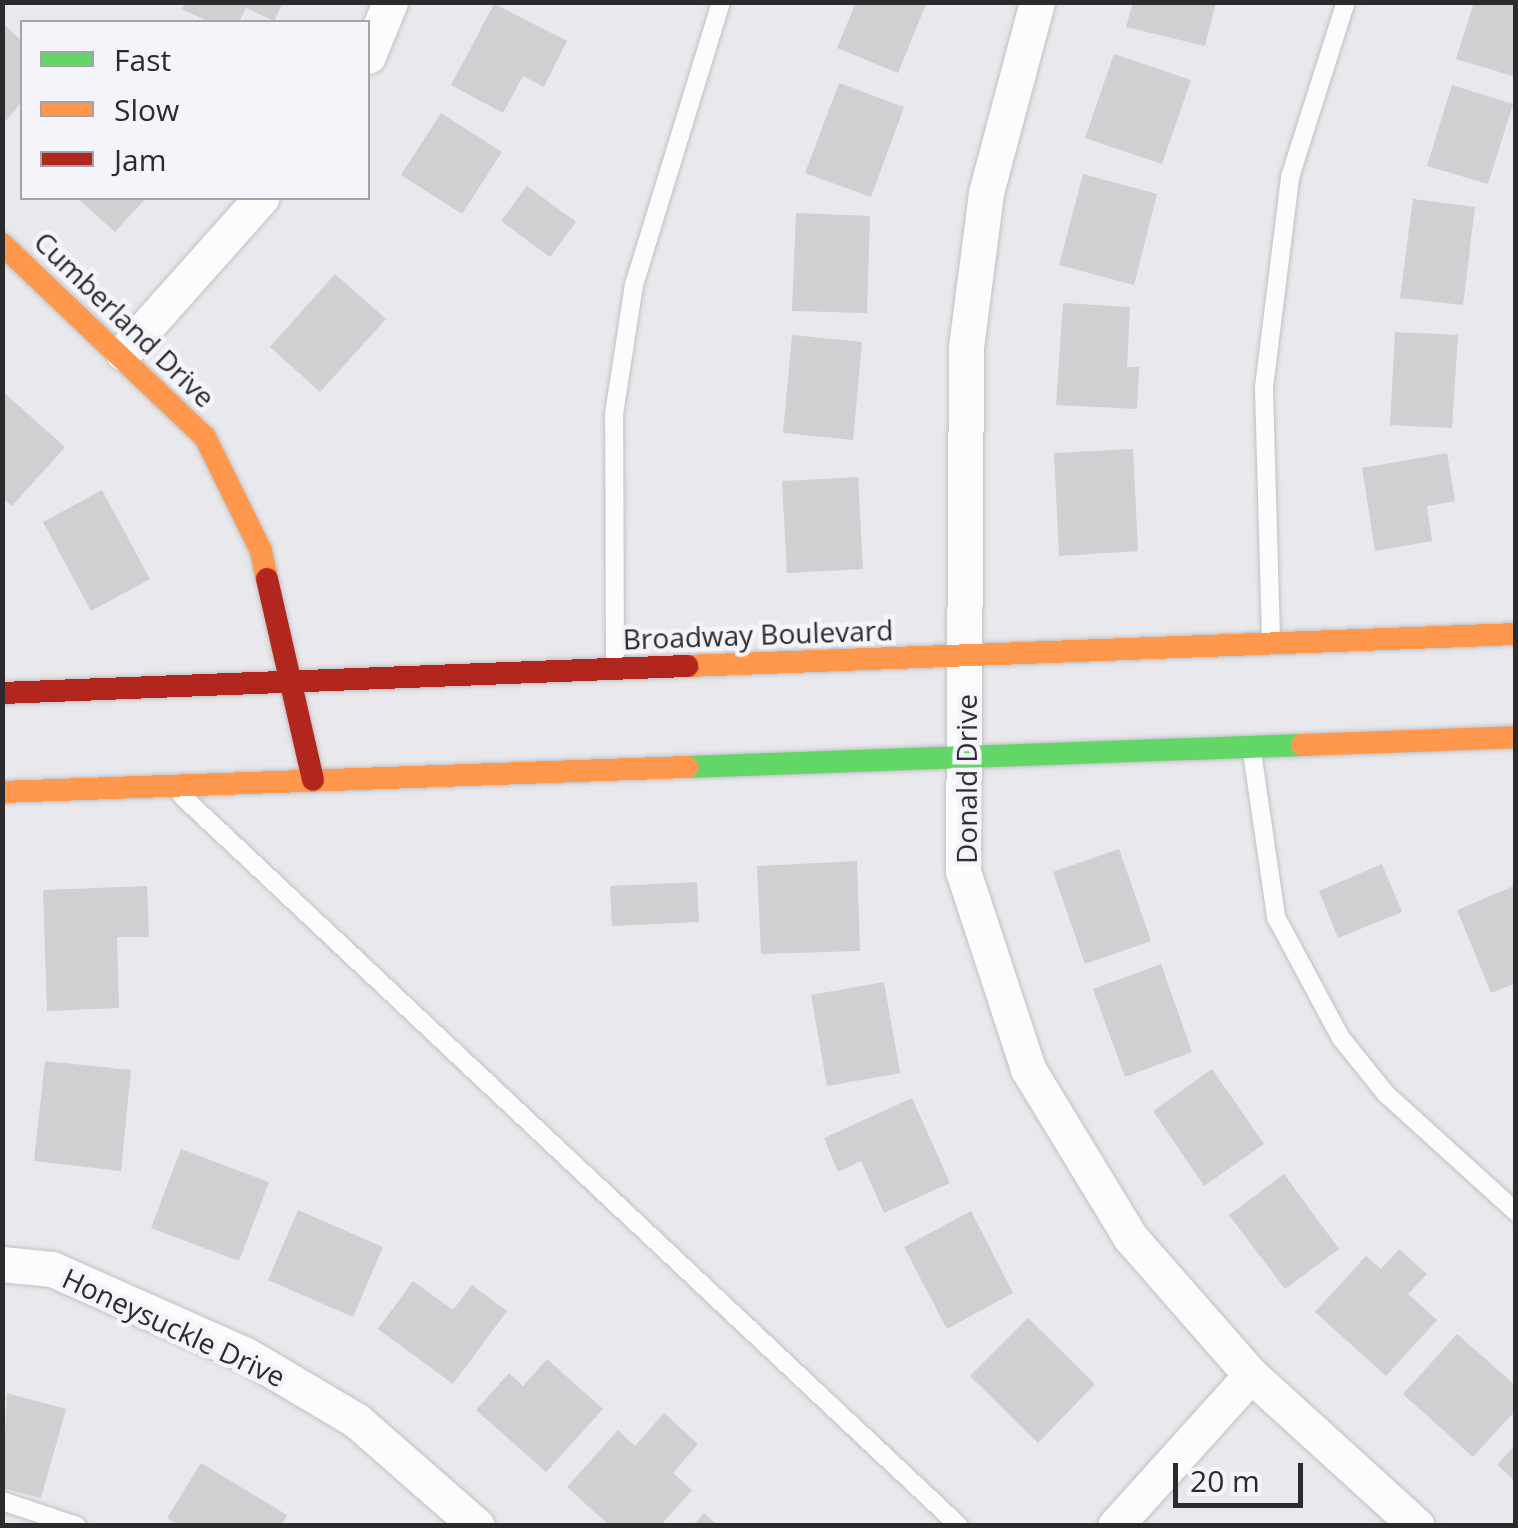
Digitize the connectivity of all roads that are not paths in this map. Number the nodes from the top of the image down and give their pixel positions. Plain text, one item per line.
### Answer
1 (390, 2) edge
2 (721, 2) edge
3 (1037, 2) edge
4 (1346, 2) edge
5 (370, 51) edge
6 (259, 200) edge
7 (2, 244) edge
8 (123, 353) junction
9 (1516, 634) edge
10 (1271, 644) junction
11 (967, 656) junction
12 (615, 669) junction
13 (286, 682) junction
14 (2, 693) edge
15 (1516, 736) edge
16 (1251, 746) junction
17 (965, 757) junction
18 (313, 780) junction
19 (170, 786) junction
20 (2, 792) edge
21 (1516, 1212) edge
22 (2, 1264) edge
23 (1251, 1375) junction
24 (2, 1501) edge
25 (77, 1526) edge
26 (477, 1526) edge
27 (959, 1526) edge
28 (1115, 1526) edge
29 (1417, 1526) edge

1 - 5 street
2 - 12 lane
3 - 11 street, Donald Drive
4 - 10 lane
6 - 8 street
7 - 8 main road, Cumberland Drive
8 - 13 main road, Cumberland Drive
9 - 10 main road, Broadway Boulevard
10 - 11 main road, Broadway Boulevard
11 - 12 main road, Broadway Boulevard
11 - 17 street, Donald Drive
12 - 13 main road, Broadway Boulevard
13 - 14 main road, Broadway Boulevard
13 - 18 main road, Cumberland Drive
15 - 16 main road
16 - 17 main road
16 - 21 lane
17 - 18 main road
17 - 23 street, Donald Drive
18 - 19 main road
19 - 20 main road
19 - 27 lane
22 - 26 street, Honeysuckle Drive
23 - 28 street
23 - 29 street, Donald Drive
24 - 25 lane

